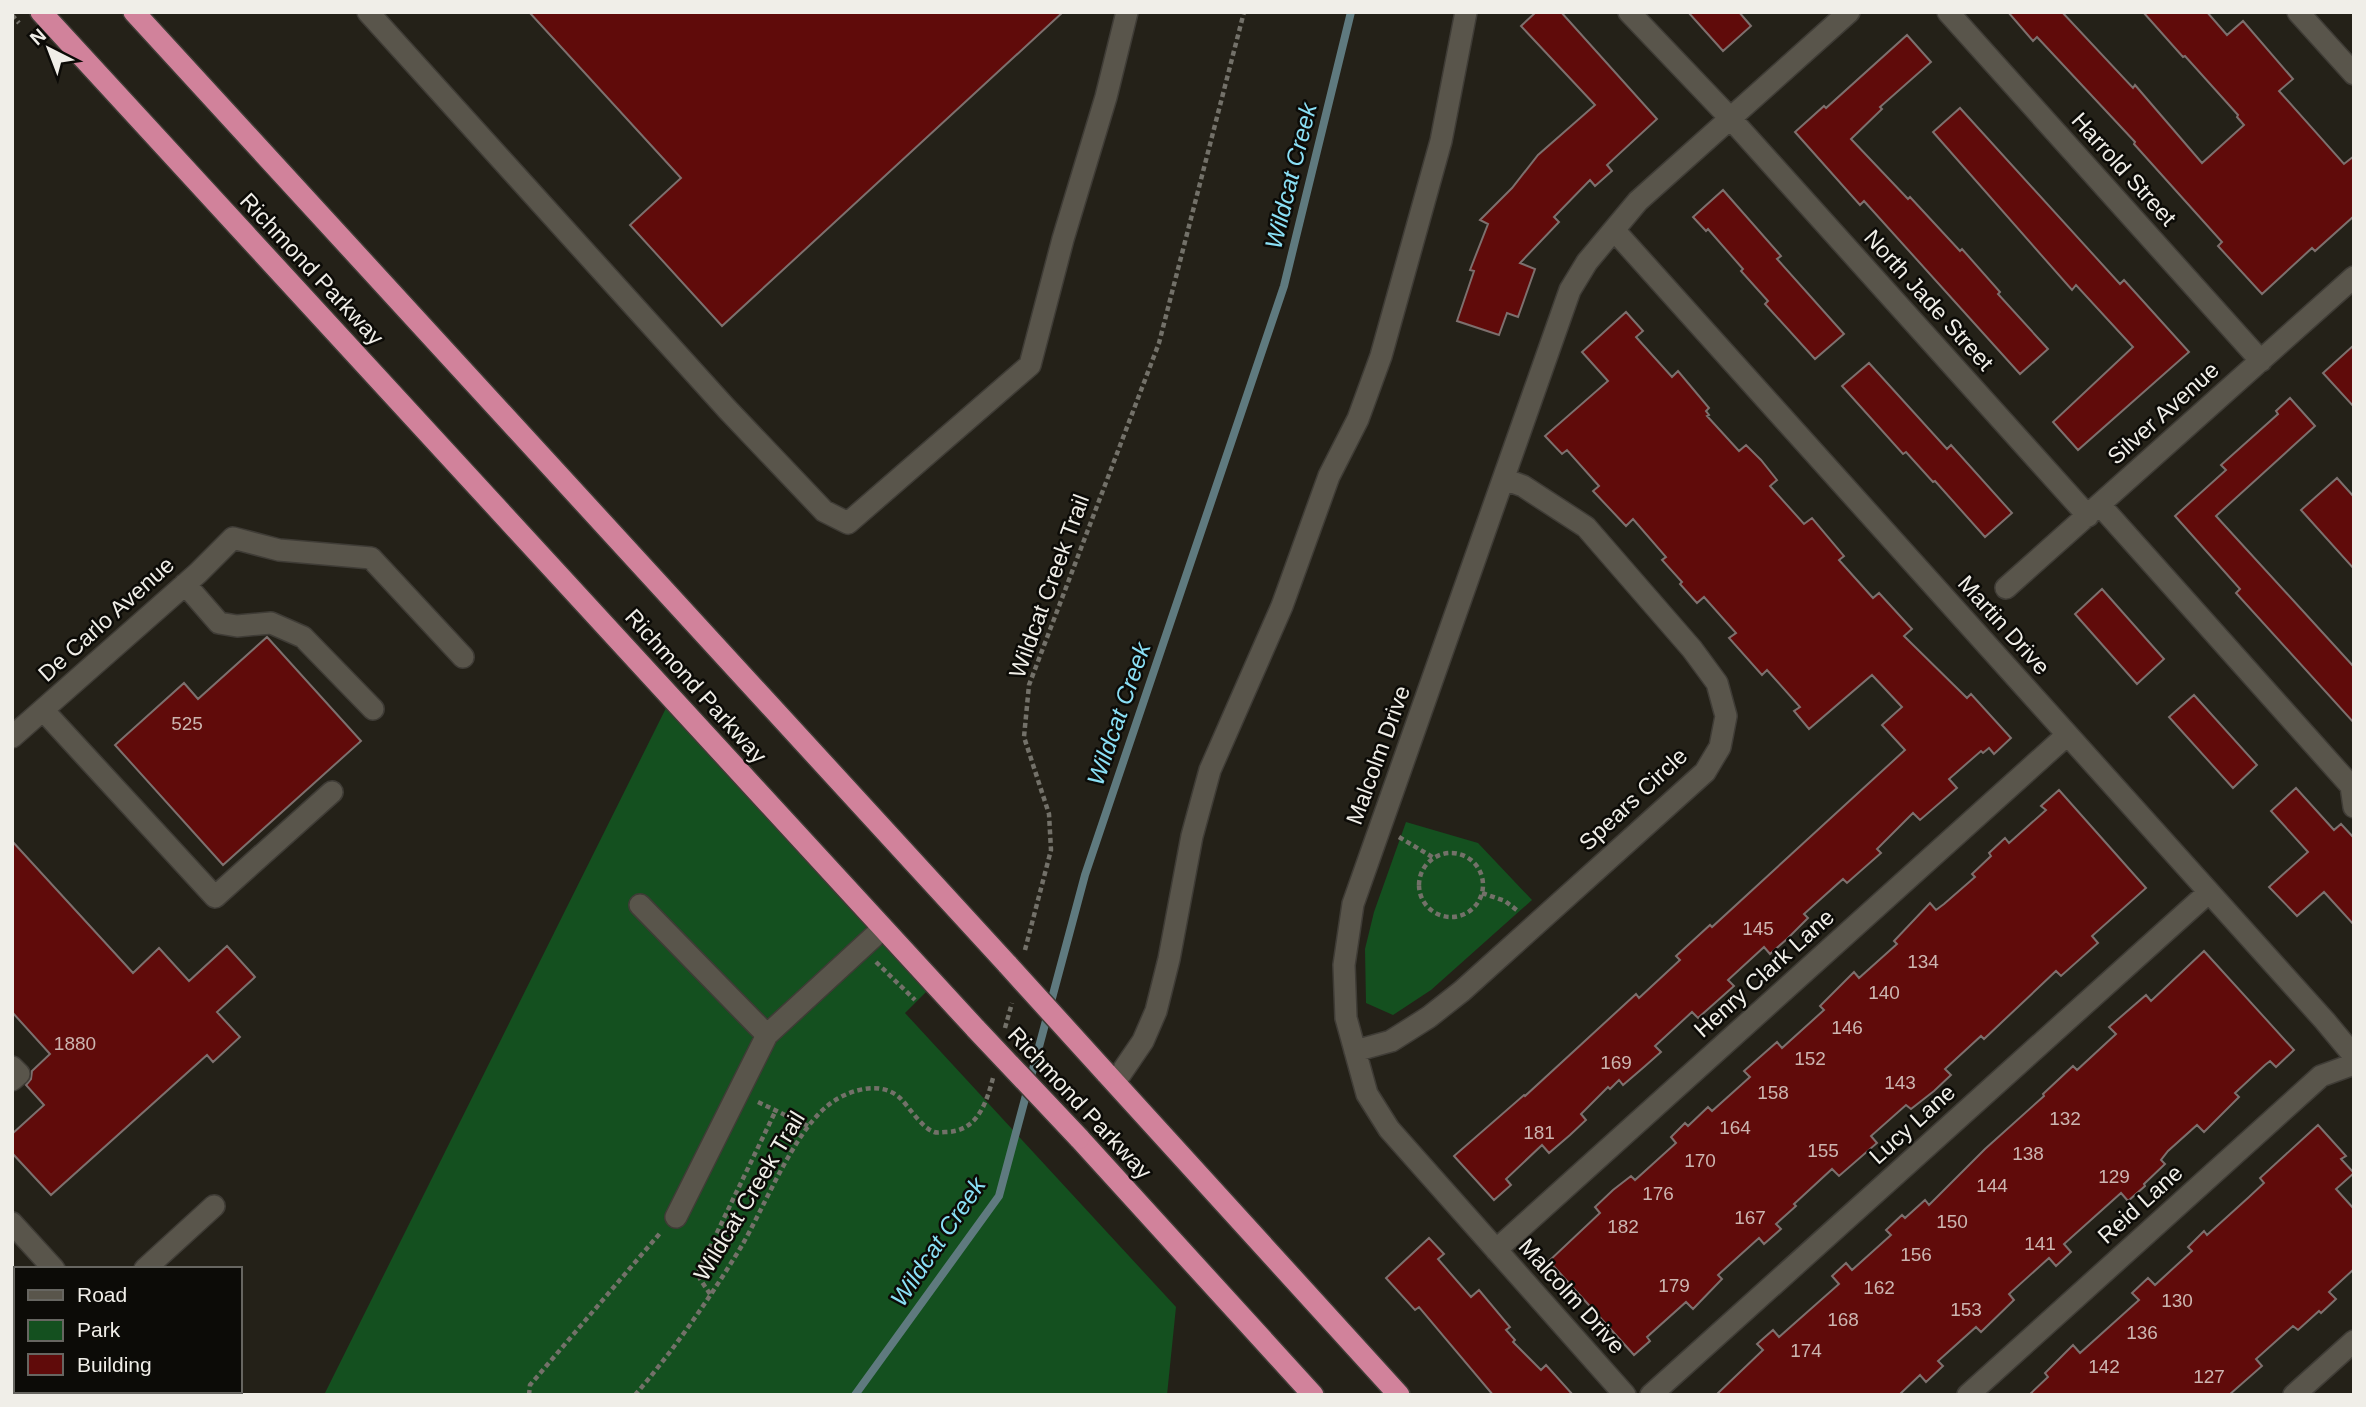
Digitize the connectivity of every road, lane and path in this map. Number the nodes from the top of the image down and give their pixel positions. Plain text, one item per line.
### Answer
1 (41, 12) edge
2 (134, 12) edge
3 (368, 12) edge
4 (1128, 12) edge
5 (1244, 12) edge
6 (1466, 12) edge
7 (1629, 12) edge
8 (1849, 12) edge
9 (1948, 12) edge
10 (2298, 12) edge
11 (2354, 74) edge
12 (1731, 118) junction
13 (1614, 230) junction
14 (2354, 277) edge
15 (2260, 361) junction
16 (1504, 479) junction
17 (2094, 510) junction
18 (185, 584) junction
19 (2006, 587) dead end
20 (463, 657) dead end
21 (373, 709) dead end
22 (44, 710) junction
23 (2067, 735) junction
24 (12, 737) edge
25 (2352, 785) edge
26 (332, 792) dead end
27 (2354, 807) edge
28 (1380, 827) junction
29 (1434, 858) junction
30 (2209, 892) junction
31 (1482, 893) junction
32 (640, 905) dead end
33 (1536, 925) junction
34 (882, 929) junction
35 (1016, 962) junction
36 (1013, 997) dead end
37 (767, 1035) junction
38 (1003, 1036) dead end
39 (1355, 1051) junction
40 (2354, 1056) edge
41 (2354, 1064) edge
42 (12, 1067) edge
43 (993, 1075) dead end
44 (1111, 1078) junction
45 (12, 1080) edge
46 (738, 1092) junction
47 (776, 1110) junction
48 (808, 1126) junction
49 (214, 1206) dead end
50 (676, 1217) joint
51 (12, 1223) edge
52 (1496, 1250) junction
53 (52, 1267) edge
54 (147, 1267) edge
55 (710, 1294) junction
56 (2354, 1341) edge
57 (529, 1395) edge
58 (635, 1395) edge
59 (1313, 1395) edge
60 (1399, 1395) edge
61 (1625, 1395) edge
62 (1651, 1395) edge
63 (1968, 1395) edge
64 (2294, 1395) edge

1 - 34 highway, Richmond Parkway
2 - 35 highway, Richmond Parkway
3 - 4 street
5 - 35 path, Wildcat Creek Trail
6 - 44 street
7 - 12 street, North Jade Street
8 - 12 street, Malcolm Drive
9 - 15 street, Harrold Street
10 - 11 street
12 - 13 street, Malcolm Drive
12 - 17 street, North Jade Street
13 - 16 street, Malcolm Drive
13 - 23 street, Martin Drive
14 - 15 street, Silver Avenue
15 - 17 street, Silver Avenue
16 - 28 street, Malcolm Drive
16 - 33 street, Spears Circle
17 - 19 street, Silver Avenue
17 - 25 street, North Jade Street
18 - 20 street, De Carlo Avenue
18 - 21 street
18 - 22 street, De Carlo Avenue
22 - 24 street, De Carlo Avenue
22 - 26 street
23 - 30 street, Martin Drive
23 - 52 street, Henry Clark Lane
25 - 27 street
28 - 29 path
28 - 39 street, Malcolm Drive
29 - 31 path
29 - 31 path
30 - 40 street, Martin Drive
30 - 62 street, Lucy Lane
31 - 33 path
32 - 37 street
33 - 39 street, Spears Circle
34 - 37 street
34 - 59 highway, Richmond Parkway, bridge
35 - 44 highway, Richmond Parkway, bridge
36 - 38 path
37 - 46 street
39 - 52 street, Malcolm Drive
41 - 63 street, Reid Lane
42 - 45 street
43 - 48 path, Wildcat Creek Trail
44 - 60 highway, Richmond Parkway
46 - 47 path
46 - 50 street
47 - 48 path
47 - 55 path
48 - 55 path, Wildcat Creek Trail
49 - 54 street
50 - 57 path
51 - 53 street
52 - 61 street, Malcolm Drive
55 - 58 path, Wildcat Creek Trail
56 - 64 street

